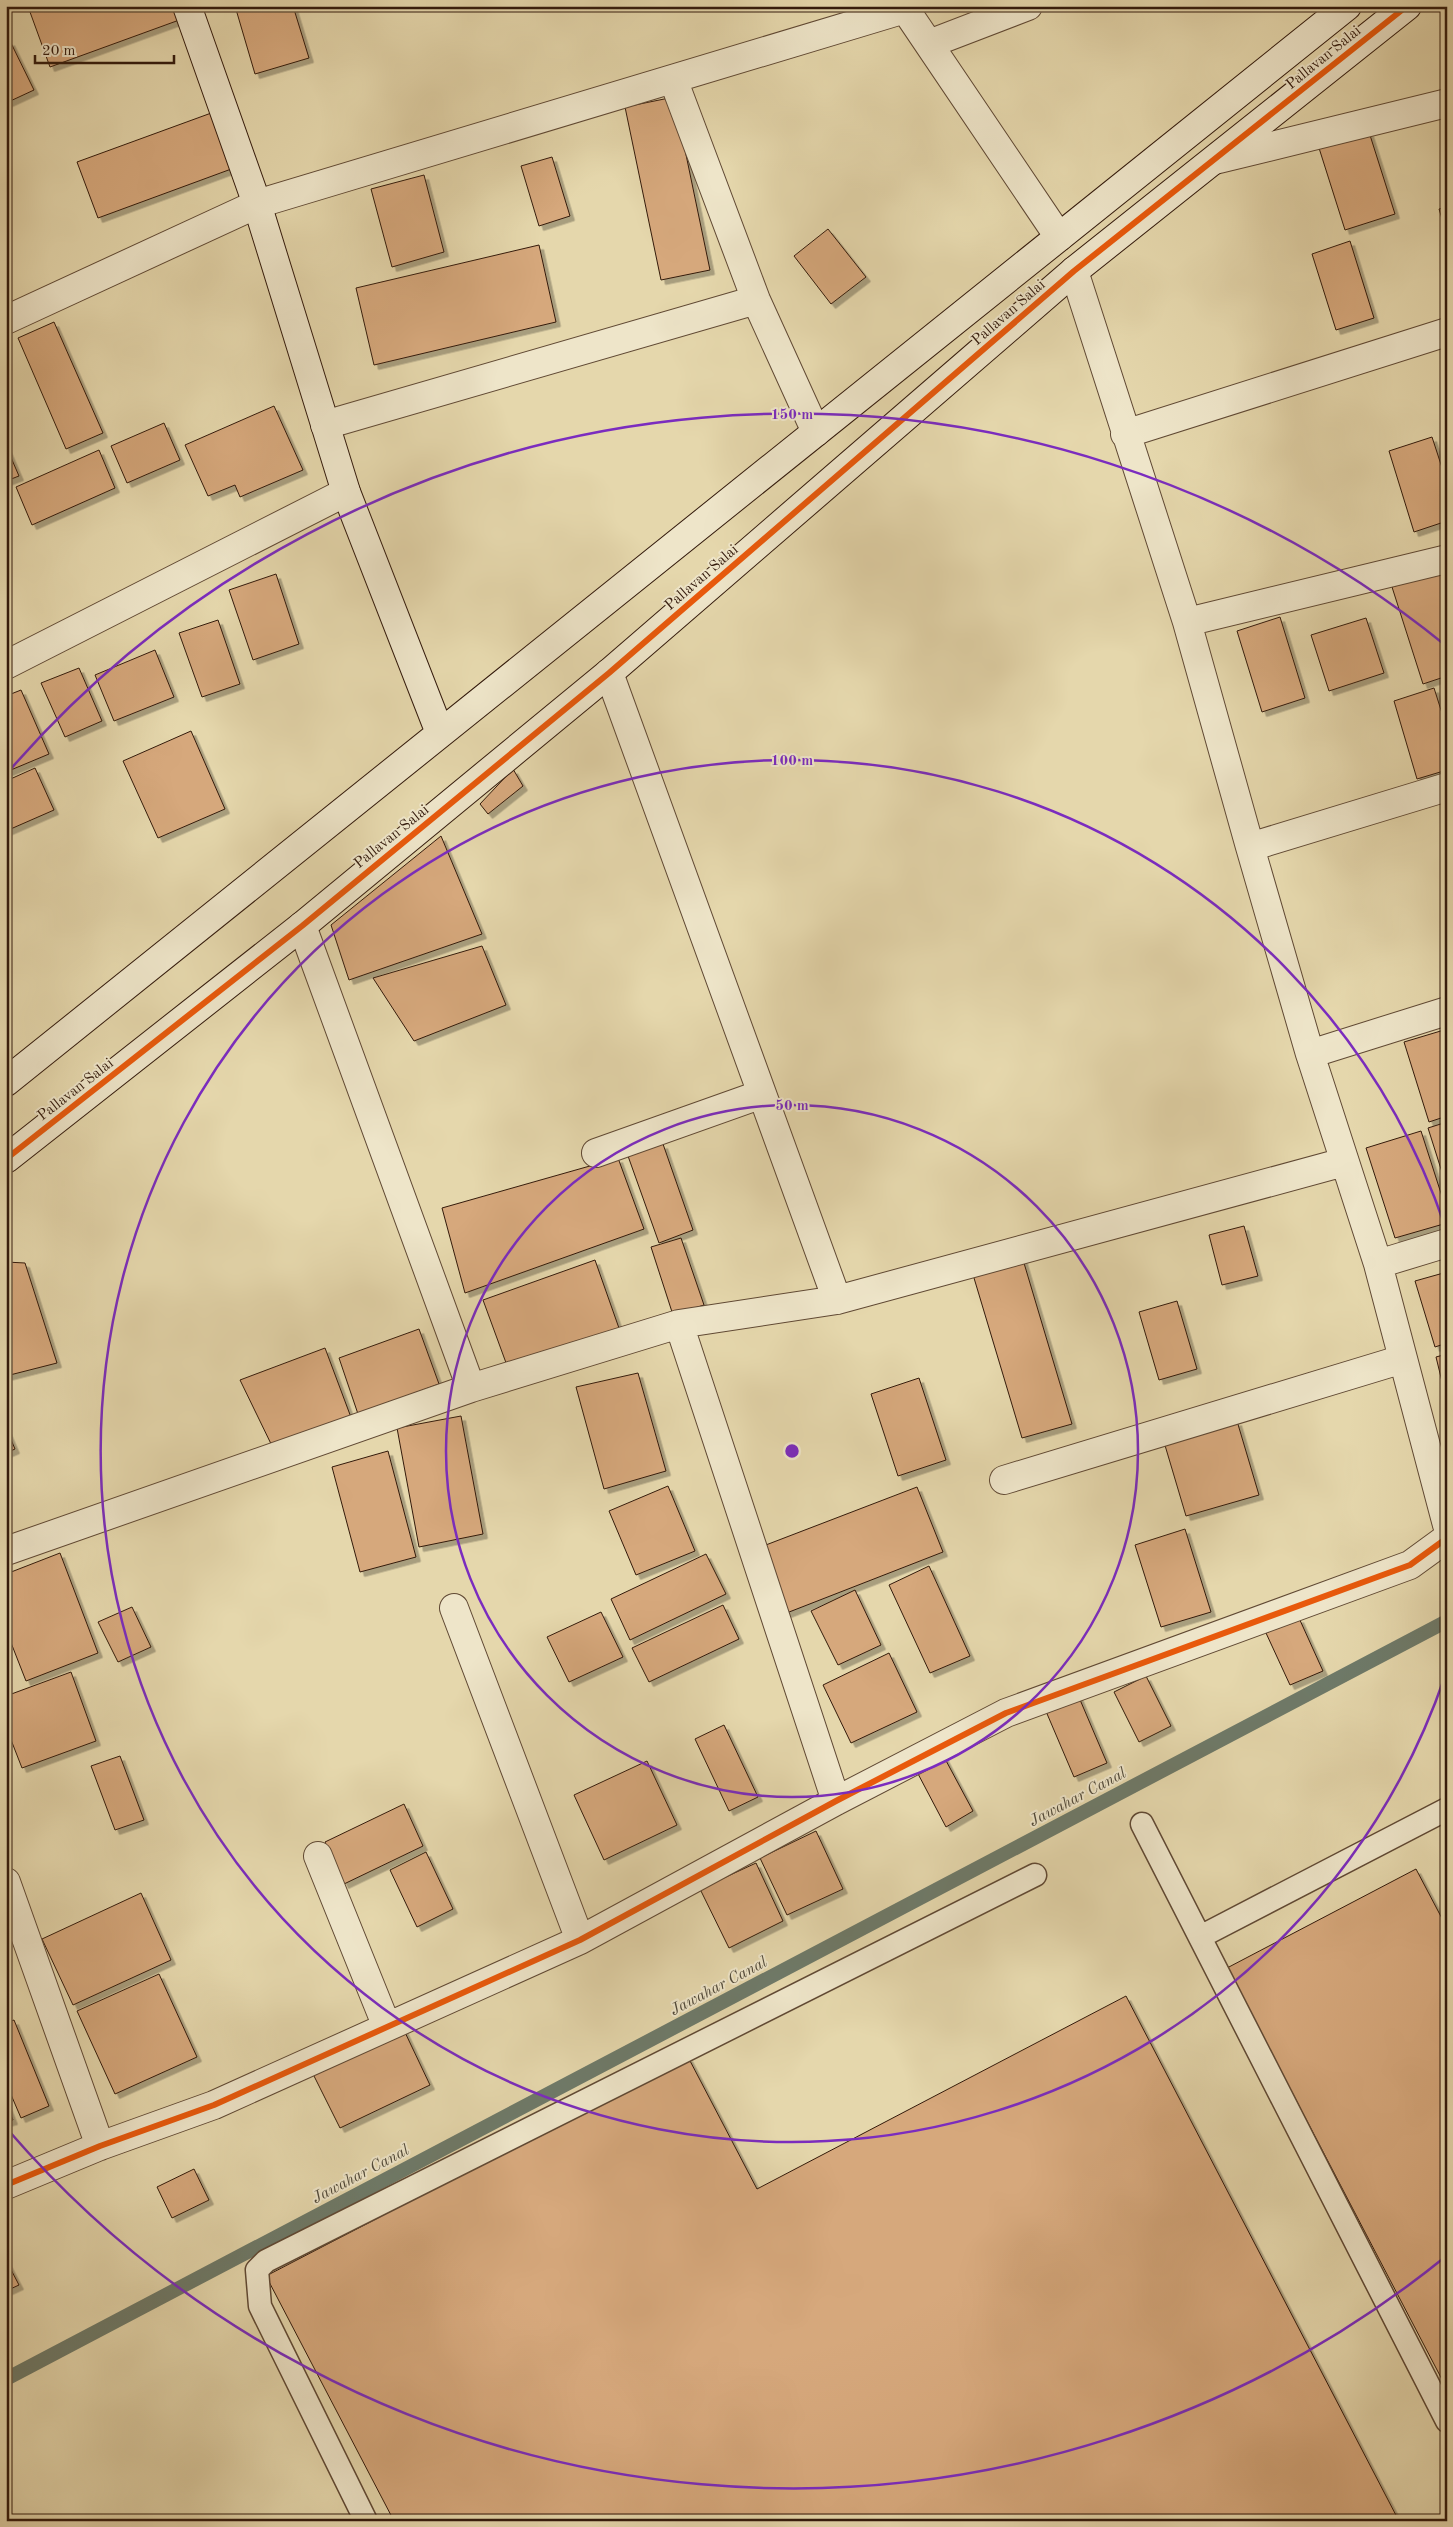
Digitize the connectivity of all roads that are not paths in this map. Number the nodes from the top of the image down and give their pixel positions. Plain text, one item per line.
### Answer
1 (187, 6) edge
2 (1028, 6) edge
3 (1347, 6) edge
4 (1407, 6) edge
5 (904, 8) edge
6 (929, 44) junction
7 (673, 79) junction
8 (1447, 103) edge
9 (1214, 160) junction
10 (257, 204) junction
11 (1059, 237) junction
12 (1074, 271) junction
13 (756, 300) junction
14 (6, 320) edge
15 (1447, 332) edge
16 (325, 424) junction
17 (816, 432) junction
18 (1125, 434) junction
19 (346, 492) junction
20 (1447, 559) edge
21 (1187, 622) junction
22 (6, 665) edge
23 (609, 673) junction
24 (440, 733) junction
25 (1447, 788) edge
26 (1250, 847) junction
27 (302, 926) junction
28 (1447, 1011) edge
29 (1310, 1054) junction
30 (6, 1082) edge
31 (762, 1094) junction
32 (596, 1153) dead end
33 (6, 1159) edge
34 (1344, 1162) junction
35 (1447, 1243) edge
36 (1378, 1264) junction
37 (838, 1300) junction
38 (679, 1324) junction
39 (1403, 1359) junction
40 (471, 1388) junction
41 (1004, 1480) dead end
42 (1447, 1525) edge
43 (1447, 1538) edge
44 (6, 1551) edge
45 (454, 1608) dead end
46 (836, 1801) junction
47 (1447, 1809) edge
48 (1142, 1824) dead end
49 (318, 1856) dead end
50 (1035, 1875) dead end
51 (6, 1882) edge
52 (1200, 1937) junction
53 (580, 1940) junction
54 (386, 2027) junction
55 (100, 2146) junction
56 (6, 2185) edge
57 (1447, 2421) edge
58 (366, 2521) edge

1 - 10 street
2 - 6 street
3 - 11 street
4 - 9 street, Pallavan Salai
5 - 6 street
5 - 7 street
6 - 11 street
7 - 10 street
7 - 13 street
8 - 9 street
9 - 12 street, Pallavan Salai
10 - 14 street
10 - 16 street
11 - 17 street
12 - 18 street
12 - 23 street, Pallavan Salai
13 - 16 street
13 - 17 street
15 - 18 street
16 - 19 street
17 - 24 street
18 - 21 street
19 - 22 street
19 - 24 street
20 - 21 street
21 - 26 street
23 - 27 street, Pallavan Salai
23 - 31 street
24 - 30 street
25 - 26 street
26 - 29 street
27 - 33 street, Pallavan Salai
27 - 40 street
28 - 29 street
29 - 34 street
31 - 32 street
31 - 37 street
34 - 36 street
34 - 37 street
35 - 36 street
36 - 39 street
37 - 38 street
38 - 40 street
38 - 46 street
39 - 41 street
39 - 42 street
40 - 44 street
43 - 46 street
45 - 53 street
46 - 53 street
47 - 52 lane
48 - 52 lane
49 - 54 street
50 - 58 lane
51 - 55 street
52 - 57 lane
53 - 54 street
54 - 55 street
55 - 56 street

